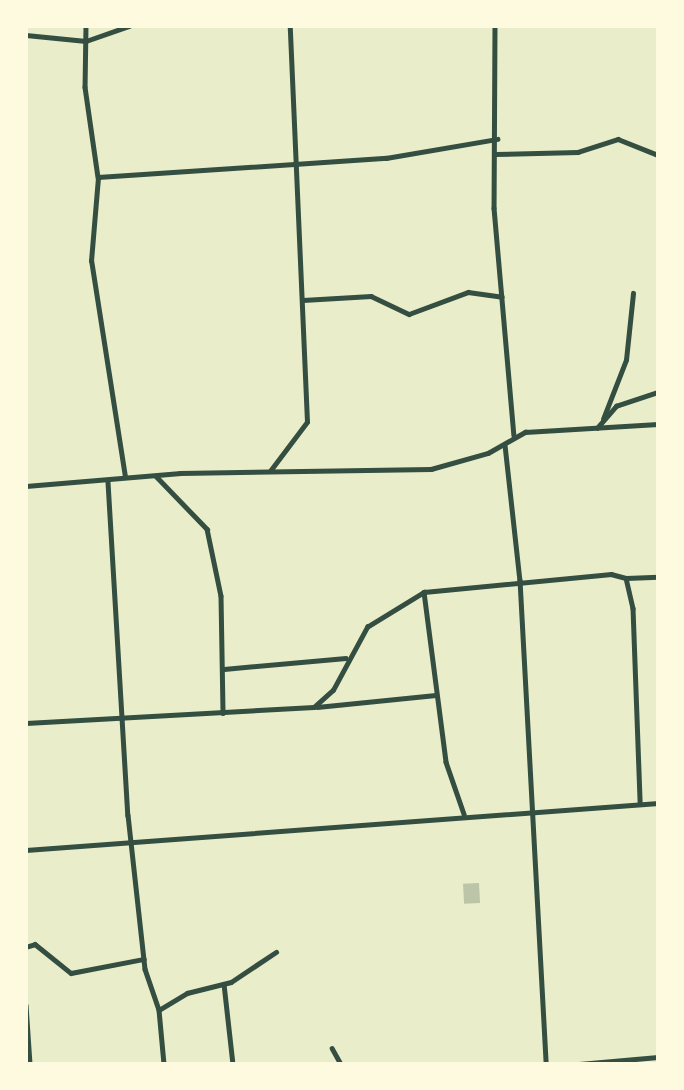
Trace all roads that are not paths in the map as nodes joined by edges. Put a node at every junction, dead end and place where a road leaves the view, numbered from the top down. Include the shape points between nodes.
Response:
1 (86, 26) edge
2 (129, 26) edge
3 (290, 26) edge
4 (495, 26) edge
5 (26, 35) edge
6 (86, 41) junction
7 (497, 139) junction
8 (495, 154) junction
9 (658, 155) edge
10 (295, 162) junction
11 (98, 177) junction
12 (633, 293) dead end
13 (502, 297) junction
14 (303, 300) junction
15 (658, 392) edge
16 (603, 419) junction
17 (658, 424) edge
18 (596, 428) junction
19 (514, 435) junction
20 (505, 445) junction
21 (270, 471) junction
22 (156, 475) junction
23 (125, 477) junction
24 (108, 482) junction
25 (26, 486) edge
26 (658, 577) edge
27 (626, 578) junction
28 (520, 580) junction
29 (424, 592) junction
30 (346, 659) junction
31 (224, 669) junction
32 (435, 695) junction
33 (314, 707) junction
34 (223, 713) junction
35 (124, 720) junction
36 (26, 723) edge
37 (640, 803) junction
38 (658, 803) edge
39 (532, 812) junction
40 (464, 814) junction
41 (132, 845) junction
42 (26, 850) edge
43 (26, 947) edge
44 (276, 952) dead end
45 (144, 959) junction
46 (224, 984) junction
47 (26, 1005) edge
48 (159, 1010) junction
49 (332, 1048) dead end
50 (658, 1057) edge
51 (30, 1064) edge
52 (164, 1064) edge
53 (233, 1064) edge
54 (341, 1064) edge
55 (546, 1064) edge
56 (579, 1064) edge

1 - 6 street
2 - 6 street
3 - 10 street
4 - 7 street
5 - 6 street
6 - 11 street via 85,87
7 - 8 street
7 - 10 street via 386,158
8 - 9 street via 578,152 618,139
8 - 13 street
10 - 11 street
10 - 14 street
11 - 23 street via 91,261
12 - 16 street via 629,349
13 - 14 street via 468,292 409,314 371,296
13 - 19 street
14 - 21 street via 307,422
15 - 16 street via 616,406
16 - 18 street
17 - 18 street
18 - 19 street
19 - 20 street
20 - 21 street via 430,469
20 - 28 street
21 - 22 street
22 - 23 street
22 - 31 street via 208,529 221,596
23 - 24 street
24 - 25 street
24 - 35 street
26 - 27 street
27 - 28 street via 601,573
27 - 37 street via 636,634
28 - 29 street
28 - 39 street
29 - 30 street via 377,616
29 - 32 street
30 - 31 street
30 - 33 street via 333,690
31 - 34 street
32 - 33 street
32 - 40 street via 446,762
33 - 34 street
34 - 35 street
35 - 36 street
35 - 41 street
37 - 38 street
37 - 39 street
39 - 40 street
39 - 55 street
40 - 41 street
41 - 42 street
41 - 45 street
43 - 45 street via 35,944 71,973
44 - 46 street
45 - 48 street
46 - 48 street via 187,993
46 - 53 street
47 - 51 street
48 - 52 street
49 - 54 street
50 - 56 street

